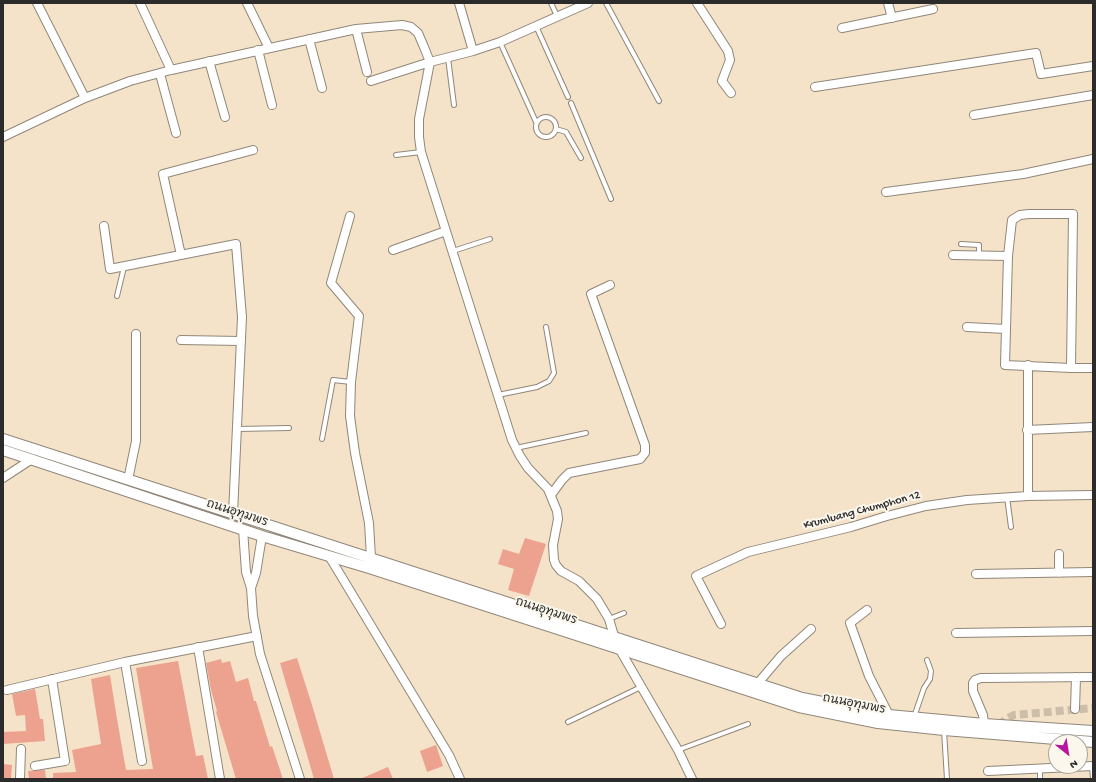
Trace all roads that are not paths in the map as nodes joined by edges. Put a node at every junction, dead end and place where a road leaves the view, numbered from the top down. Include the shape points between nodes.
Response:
1 (37, 3) edge
2 (140, 3) edge
3 (247, 3) edge
4 (459, 3) edge
5 (551, 3) edge
6 (588, 3) edge
7 (606, 3) edge
8 (697, 3) edge
9 (888, 3) edge
10 (933, 9) dead end
11 (557, 17) junction
12 (892, 18) junction
13 (536, 26) junction
14 (842, 28) dead end
15 (356, 29) junction
16 (309, 39) junction
17 (500, 42) junction
18 (269, 48) junction
19 (258, 50) junction
20 (473, 51) junction
21 (448, 57) junction
22 (208, 61) junction
23 (430, 62) junction
24 (1093, 66) edge
25 (171, 70) junction
26 (367, 72) dead end
27 (160, 74) junction
28 (371, 81) dead end
29 (815, 87) dead end
30 (322, 88) dead end
31 (731, 93) dead end
32 (1093, 95) edge
33 (85, 98) junction
34 (568, 98) dead end
35 (659, 101) dead end
36 (571, 103) dead end
37 (272, 105) dead end
38 (454, 106) dead end
39 (974, 115) dead end
40 (225, 116) dead end
41 (536, 122) junction
42 (556, 130) junction
43 (176, 134) dead end
44 (3, 137) edge
45 (253, 150) dead end
46 (421, 152) junction
47 (396, 155) dead end
48 (581, 158) dead end
49 (1093, 159) edge
50 (886, 192) dead end
51 (611, 199) dead end
52 (350, 216) dead end
53 (104, 226) dead end
54 (446, 231) junction
55 (490, 239) dead end
56 (960, 244) dead end
57 (393, 250) dead end
58 (452, 251) junction
59 (181, 254) junction
60 (953, 255) dead end
61 (979, 256) junction
62 (1008, 256) junction
63 (124, 267) junction
64 (610, 284) dead end
65 (117, 296) dead end
66 (546, 327) dead end
67 (967, 327) dead end
68 (1006, 330) junction
69 (136, 334) dead end
70 (181, 340) dead end
71 (241, 341) junction
72 (1028, 365) junction
73 (1071, 368) junction
74 (1093, 368) edge
75 (351, 382) junction
76 (498, 395) junction
77 (1093, 427) edge
78 (289, 428) dead end
79 (237, 429) junction
80 (1027, 430) junction
81 (586, 433) dead end
82 (322, 439) dead end
83 (3, 440) edge
84 (516, 448) junction
85 (3, 450) edge
86 (32, 459) junction
87 (3, 478) edge
88 (128, 480) junction
89 (551, 495) junction
90 (1093, 495) edge
91 (1028, 496) junction
92 (1007, 497) junction
93 (233, 514) junction
94 (1011, 527) dead end
95 (243, 529) junction
96 (262, 536) junction
97 (1059, 554) dead end
98 (329, 556) junction
99 (371, 558) junction
100 (1093, 572) edge
101 (1059, 573) junction
102 (976, 574) dead end
103 (251, 588) junction
104 (867, 610) dead end
105 (624, 613) dead end
106 (608, 619) junction
107 (721, 624) dead end
108 (811, 629) dead end
109 (1093, 631) edge
110 (956, 633) dead end
111 (257, 636) junction
112 (614, 636) junction
113 (198, 647) junction
114 (620, 650) junction
115 (927, 660) dead end
116 (125, 662) junction
117 (1076, 677) junction
118 (1093, 677) edge
119 (52, 679) junction
120 (758, 683) junction
121 (642, 686) junction
122 (7, 690) dead end
123 (1075, 709) dead end
124 (889, 715) junction
125 (914, 718) junction
126 (568, 722) dead end
127 (748, 724) dead end
128 (984, 724) junction
129 (944, 730) junction
130 (1093, 731) edge
131 (1093, 742) edge
132 (21, 749) dead end
133 (678, 750) junction
134 (142, 761) dead end
135 (34, 766) dead end
136 (1093, 766) edge
137 (1040, 768) junction
138 (988, 771) dead end
139 (20, 779) edge
140 (220, 779) edge
141 (300, 779) edge
142 (460, 779) edge
143 (692, 779) edge
144 (947, 779) edge
145 (1040, 779) edge
146 (1093, 779) edge

1 - 33 street
2 - 25 street
3 - 18 street
4 - 20 street
5 - 11 lane
6 - 11 street
7 - 35 lane
8 - 31 street via 728,51 730,60 722,81
9 - 12 street
10 - 12 street
11 - 13 street
12 - 14 street
13 - 17 street
13 - 34 lane
15 - 16 street
15 - 23 street via 402,25 411,27 418,34
15 - 26 street
16 - 18 street
16 - 30 street
17 - 20 street
17 - 41 lane
18 - 19 street
19 - 22 street
19 - 37 street
20 - 21 street
21 - 23 street
21 - 38 lane
22 - 25 street
22 - 40 street
23 - 28 street
23 - 46 street via 419,119
24 - 29 street via 1041,74 1036,53
25 - 27 street
27 - 33 street via 130,81
27 - 43 street
32 - 39 street
33 - 44 street
36 - 51 lane
41 - 42 lane via 544,116 549,117 556,124
41 - 42 lane via 536,131 542,136 550,136
42 - 48 lane via 566,132
45 - 59 street via 163,174
46 - 47 lane
46 - 54 street
49 - 50 street via 1023,174
52 - 75 street via 330,283 359,316
53 - 63 street via 110,269
54 - 57 street
54 - 58 street
55 - 58 lane
56 - 61 lane via 979,245
58 - 76 street
59 - 63 street
59 - 71 street via 236,244 242,317
60 - 61 street
61 - 62 street
62 - 68 street
62 - 73 street via 1012,220 1020,215 1029,214 1073,214
63 - 65 lane
64 - 89 street via 591,294 645,445 645,453 640,459 569,473
66 - 76 lane via 554,373 548,381 537,387
67 - 68 street
68 - 72 street via 1005,365
69 - 88 street via 136,441
70 - 71 street
71 - 79 street
72 - 73 street
72 - 80 street
73 - 74 street
75 - 82 lane via 333,380
75 - 99 street via 350,416 369,524
76 - 84 street
77 - 80 street
78 - 79 lane
79 - 93 street
80 - 91 street
81 - 84 lane
83 - 88 street, ถนนอุทุมพร
84 - 89 street via 528,468
85 - 86 street, ถนนอุทุมพร
86 - 87 street
86 - 95 street, ถนนอุทุมพร
88 - 93 street, ถนนอุทุมพร
89 - 106 street via 558,519 553,545 554,560 561,571 579,581 597,599
90 - 91 street, Krumluang Chumphon 12
91 - 92 street, Krumluang Chumphon 12
92 - 94 lane
92 - 107 street, Krumluang Chumphon 12 via 926,506 748,552 696,576
93 - 99 street, ถนนอุทุมพร
95 - 96 street, ถนนอุทุมพร
95 - 103 street via 246,572
96 - 98 street, ถนนอุทุมพร
96 - 103 street
97 - 101 street
98 - 114 street, ถนนอุทุมพร
98 - 142 street via 449,755
99 - 112 street, ถนนอุทุมพร
100 - 101 street
101 - 102 street
103 - 111 street
104 - 124 street via 850,623 869,676
105 - 106 lane
106 - 112 street
108 - 120 street via 781,656
109 - 110 street
111 - 113 street
111 - 141 street via 260,654
112 - 114 street
112 - 120 street, ถนนอุทุมพร
113 - 116 street
113 - 140 street
114 - 121 street
114 - 129 street, ถนนอุทุมพร via 799,707 878,723
115 - 125 lane via 931,672 930,679 924,688
116 - 119 street
116 - 134 street
117 - 118 street
117 - 123 street
117 - 128 street via 975,680 973,690
119 - 122 street
119 - 135 street via 65,761
120 - 124 street, ถนนอุทุมพร via 802,698
121 - 126 lane
121 - 133 street
124 - 125 street, ถนนอุทุมพร
125 - 128 street, ถนนอุทุมพร
127 - 133 lane
128 - 130 street, ถนนอุทุมพร
129 - 131 street, ถนนอุทุมพร
129 - 144 lane
132 - 139 street
133 - 143 street
136 - 137 street
136 - 146 lane
137 - 138 street
137 - 145 lane

